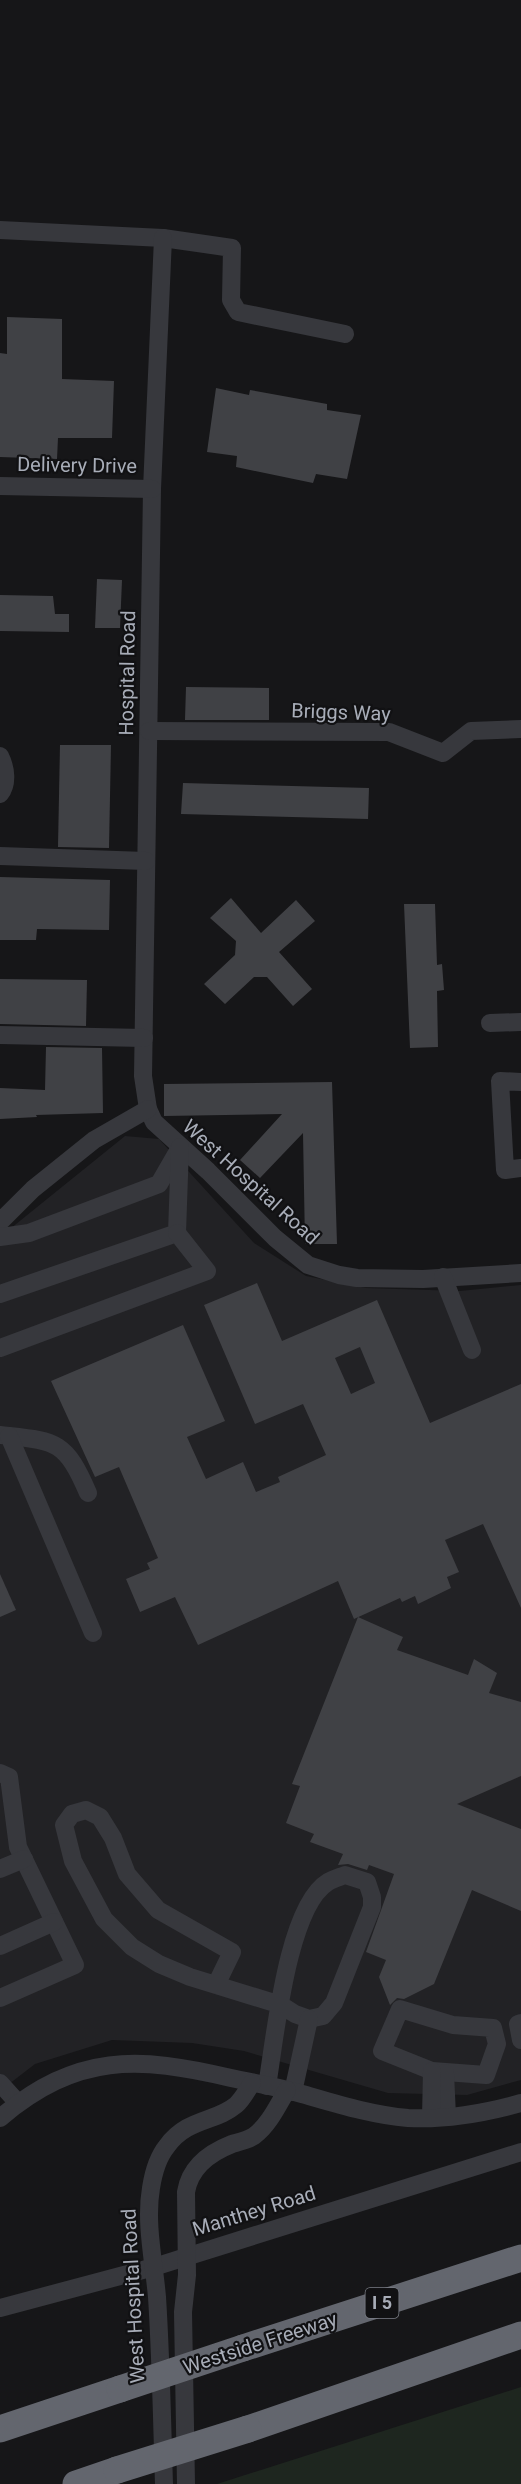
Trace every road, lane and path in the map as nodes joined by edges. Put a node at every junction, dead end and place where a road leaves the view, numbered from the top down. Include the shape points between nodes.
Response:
1 (0, 230) edge
2 (163, 238) junction
3 (345, 334) dead end
4 (0, 486) edge
5 (153, 489) junction
6 (521, 729) edge
7 (149, 731) junction
8 (0, 756) edge
9 (0, 794) edge
10 (0, 856) edge
11 (146, 861) junction
12 (521, 1022) edge
13 (490, 1023) dead end
14 (0, 1035) edge
15 (144, 1038) junction
16 (521, 1082) edge
17 (148, 1109) junction
18 (180, 1147) junction
19 (521, 1168) edge
20 (0, 1222) edge
21 (177, 1233) junction
22 (0, 1237) edge
23 (521, 1273) edge
24 (443, 1277) junction
25 (0, 1294) edge
26 (0, 1348) edge
27 (472, 1350) dead end
28 (5, 1436) edge
29 (88, 1493) dead end
30 (93, 1633) dead end
31 (0, 1773) edge
32 (7, 1810) edge
33 (24, 1858) junction
34 (0, 1869) edge
35 (54, 1922) junction
36 (0, 1946) edge
37 (216, 1985) junction
38 (0, 1998) edge
39 (281, 2005) junction
40 (309, 2019) junction
41 (521, 2023) edge
42 (521, 2040) edge
43 (438, 2072) junction
44 (0, 2083) edge
45 (260, 2084) junction
46 (290, 2091) junction
47 (521, 2103) edge
48 (6, 2109) edge
49 (439, 2116) junction
50 (521, 2152) edge
51 (186, 2255) junction
52 (521, 2258) edge
53 (154, 2267) junction
54 (0, 2308) edge
55 (521, 2335) edge
56 (0, 2429) edge
57 (76, 2484) edge
58 (164, 2484) edge
59 (186, 2484) edge

1 - 2 street
2 - 3 street via 232,248 231,300 238,312
2 - 5 street, Hospital Road
4 - 5 street, Delivery Drive
5 - 7 street, Hospital Road
6 - 7 street, Briggs Way via 471,731 443,753 389,732
7 - 11 street, Hospital Road
8 - 9 street via 5,766
10 - 11 street
11 - 15 street, Hospital Road
12 - 13 street
14 - 15 street
15 - 17 street, Hospital Road via 143,1076
16 - 19 street via 500,1081 505,1170
17 - 18 street, West Hospital Road via 154,1122
17 - 20 street via 94,1140 33,1189
18 - 21 street
18 - 22 street via 159,1184 29,1233
18 - 24 street, West Hospital Road via 308,1265 357,1278
21 - 25 street
21 - 26 street via 207,1271
23 - 24 street, West Hospital Road
24 - 27 street
28 - 29 street via 51,1441 66,1451
28 - 30 street
31 - 32 street via 9,1777
32 - 33 street
33 - 34 street
33 - 35 street
35 - 36 street
35 - 38 street via 75,1965
37 - 37 street via 159,1964 132,1947 104,1919 73,1861 64,1825 72,1814 86,1810 100,1816 127,1874 158,1910 232,1952
37 - 39 street
39 - 40 street
39 - 40 street via 290,1952 308,1907 327,1882 345,1875 367,1882 372,1907 334,2003 323,2016
39 - 45 street
40 - 46 street
41 - 42 street
43 - 43 street via 486,2075 497,2044 492,2028 453,2025 400,2009 382,2051
43 - 49 street
44 - 48 street
45 - 46 street
45 - 48 street via 182,2066 139,2062 95,2067 62,2078
45 - 53 street, West Hospital Road via 231,2109 197,2122 166,2146 150,2189
46 - 49 street via 364,2111 410,2118
46 - 51 street via 254,2136 220,2149 198,2165 188,2180
47 - 49 street
50 - 51 street, Manthey Road
51 - 53 street, Manthey Road
51 - 59 street
52 - 56 highway, Westside Freeway / I 5, bridge
53 - 54 street, Manthey Road
53 - 58 street, West Hospital Road
55 - 57 highway, bridge

